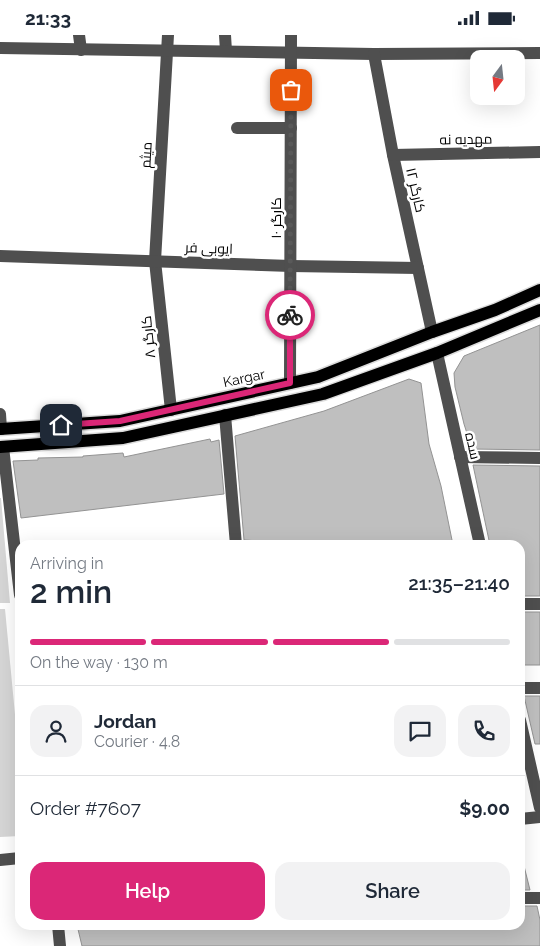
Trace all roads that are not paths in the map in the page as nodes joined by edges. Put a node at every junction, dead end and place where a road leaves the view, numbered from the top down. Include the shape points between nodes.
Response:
1 (79, 35) edge
2 (168, 35) edge
3 (225, 35) edge
4 (292, 35) edge
5 (0, 48) edge
6 (81, 50) junction
7 (168, 51) junction
8 (226, 51) junction
9 (291, 52) junction
10 (540, 53) edge
11 (374, 54) junction
12 (237, 128) dead end
13 (291, 128) junction
14 (540, 152) edge
15 (393, 155) junction
16 (0, 256) edge
17 (155, 261) junction
18 (290, 266) junction
19 (418, 268) junction
20 (540, 290) edge
21 (540, 310) edge
22 (432, 332) junction
23 (437, 353) junction
24 (290, 383) junction
25 (171, 409) junction
26 (0, 414) edge
27 (224, 415) junction
28 (1, 429) edge
29 (2, 447) edge
30 (460, 457) junction
31 (540, 458) edge
32 (236, 540) edge
33 (479, 540) edge
34 (15, 554) edge
35 (525, 604) edge
36 (540, 605) edge
37 (525, 688) edge
38 (540, 688) edge
39 (525, 742) edge
40 (540, 808) edge
41 (540, 817) edge
42 (525, 818) edge
43 (15, 858) edge
44 (0, 860) edge
45 (525, 898) edge
46 (540, 898) edge
47 (58, 930) edge
48 (60, 946) edge

1 - 6 street
2 - 7 street, میثم
3 - 8 street
4 - 9 street, کارگر ۱۰
5 - 6 street
6 - 7 street
7 - 8 street
7 - 17 street, میثم
8 - 9 street
9 - 11 street
9 - 13 street, کارگر ۱۰
10 - 11 street
11 - 15 street, کارگر ۱۲
12 - 13 street
13 - 18 street, کارگر ۱۰
14 - 15 street, مهدیه نه
15 - 19 street, کارگر ۱۲
16 - 17 street, ایوبی فر
17 - 18 street, ایوبی فر
17 - 25 street, کارگر ۸
18 - 19 street, ایوبی فر
18 - 24 street, کارگر ۱۰
19 - 22 street, کارگر ۱۲
20 - 22 main road, Kargar
21 - 23 main road
22 - 24 main road, Kargar via 318,377
23 - 27 main road via 323,394
23 - 30 street, سده
24 - 25 main road, Kargar
25 - 28 main road, Kargar via 120,421
26 - 28 street
27 - 29 main road via 123,438
27 - 32 street
29 - 34 street
30 - 31 street
30 - 33 street, سده
35 - 36 street
37 - 38 street
39 - 40 street
41 - 42 street
43 - 44 street
45 - 46 street
47 - 48 street

